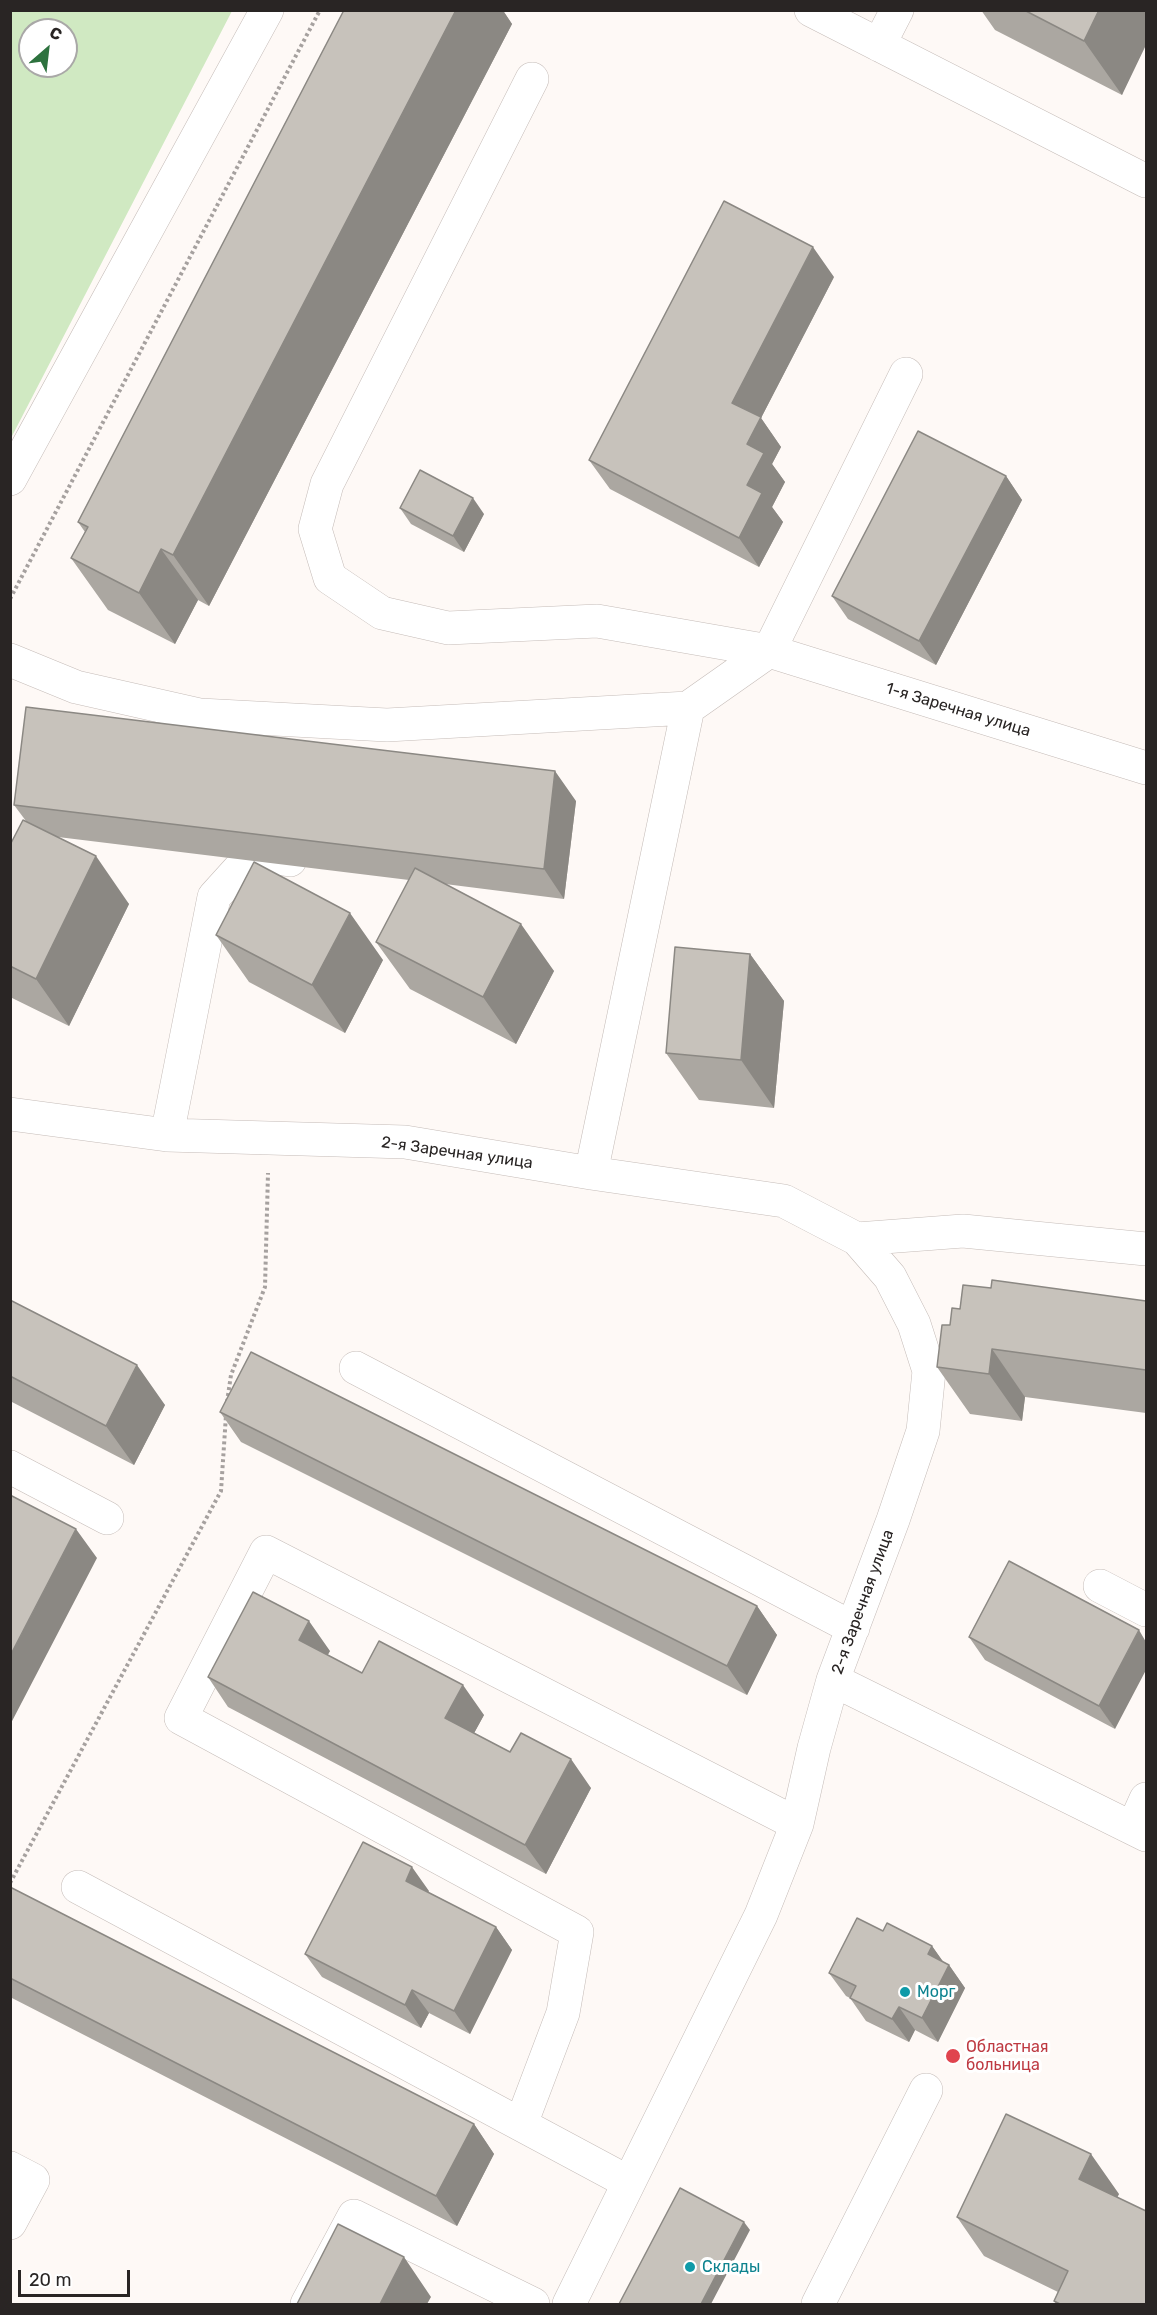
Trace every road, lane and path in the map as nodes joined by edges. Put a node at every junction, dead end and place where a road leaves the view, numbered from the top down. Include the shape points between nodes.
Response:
1 (267, 10) edge
2 (320, 10) edge
3 (811, 10) edge
4 (897, 10) edge
5 (879, 45) junction
6 (532, 79) dead end
7 (1145, 175) edge
8 (906, 374) dead end
9 (10, 479) edge
10 (10, 600) edge
11 (769, 651) junction
12 (10, 660) edge
13 (688, 708) junction
14 (1146, 768) edge
15 (323, 864) edge
16 (10, 1113) edge
17 (167, 1135) junction
18 (269, 1138) junction
19 (591, 1173) junction
20 (857, 1239) junction
21 (1146, 1249) edge
22 (356, 1368) dead end
23 (10, 1467) edge
24 (107, 1518) dead end
25 (1100, 1586) dead end
26 (1146, 1610) edge
27 (854, 1628) junction
28 (833, 1680) junction
29 (1142, 1820) edge
30 (797, 1824) junction
31 (10, 1883) edge
32 (78, 1887) dead end
33 (926, 2090) dead end
34 (521, 2124) junction
35 (10, 2168) edge
36 (628, 2182) junction
37 (10, 2223) edge
38 (307, 2304) edge
39 (533, 2304) edge
40 (569, 2304) edge
41 (818, 2304) edge

1 - 9 street
2 - 10 path
3 - 5 street
4 - 5 street
5 - 7 street
6 - 11 street, 1-я Заречная улица via 327,484 315,529 330,578 382,613 448,628 597,621
8 - 11 street
11 - 13 street
11 - 14 street, 1-я Заречная улица
12 - 13 street via 76,687 200,714 387,725
13 - 19 street
15 - 17 street via 252,855 214,897
16 - 17 street, 2-я Заречная улица
17 - 18 street, 2-я Заречная улица
18 - 19 street, 2-я Заречная улица via 405,1142
18 - 31 path via 265,1287 231,1375 221,1491
19 - 20 street, 2-я Заречная улица via 784,1201
20 - 21 street via 963,1231
20 - 27 street, 2-я Заречная улица via 890,1277 914,1324 928,1371 923,1431
22 - 27 street
23 - 24 street
25 - 26 street
27 - 28 street, 2-я Заречная улица
28 - 29 street, 2-я Заречная улица
28 - 30 street
30 - 34 street via 266,1552 181,1718 577,1932 563,2013
30 - 36 street via 761,1915
32 - 34 street
33 - 41 street
34 - 36 street
35 - 37 street via 33,2180
36 - 40 street
38 - 39 street via 354,2216

